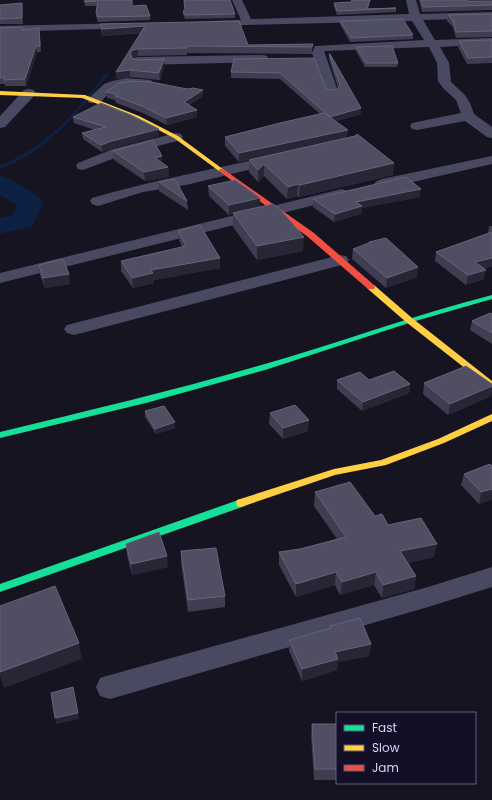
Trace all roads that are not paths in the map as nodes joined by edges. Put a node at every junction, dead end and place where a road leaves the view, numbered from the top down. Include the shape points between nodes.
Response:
1 (237, 0) edge
2 (411, 0) edge
3 (492, 15) edge
4 (416, 18) junction
5 (247, 22) junction
6 (202, 24) edge
7 (142, 26) edge
8 (0, 29) edge
9 (492, 41) edge
10 (432, 43) junction
11 (320, 58) junction
12 (277, 59) edge
13 (306, 59) edge
14 (138, 61) edge
15 (159, 85) edge
16 (332, 91) edge
17 (0, 93) edge
18 (30, 93) junction
19 (94, 100) junction
20 (468, 116) junction
21 (0, 124) edge
22 (417, 126) dead end
23 (492, 134) edge
24 (176, 137) junction
25 (287, 157) edge
26 (492, 160) edge
27 (84, 166) dead end
28 (224, 170) junction
29 (98, 201) dead end
30 (277, 209) junction
31 (340, 260) junction
32 (0, 278) edge
33 (492, 298) edge
34 (409, 320) junction
35 (74, 329) dead end
36 (492, 385) edge
37 (492, 417) edge
38 (0, 435) edge
39 (492, 576) edge
40 (0, 588) edge
41 (110, 687) dead end

1 - 5 street
2 - 4 street
3 - 4 street
4 - 5 street
4 - 10 street
5 - 6 street
7 - 8 street
9 - 10 street
10 - 11 street via 326,47 319,48
10 - 20 street via 444,65 444,82 460,96
11 - 13 street
11 - 16 street
12 - 14 street
15 - 19 street via 137,82 115,84
17 - 18 street
18 - 19 street via 76,95
18 - 21 street
19 - 24 street via 137,117
20 - 22 street
20 - 23 street
24 - 27 street via 118,152
24 - 28 street
25 - 28 street
26 - 30 street
28 - 29 street via 141,188
28 - 30 street
30 - 31 street
30 - 32 street
31 - 34 street
31 - 35 street
33 - 34 street
34 - 36 street
34 - 38 street via 262,368 146,400
37 - 40 street via 441,441 383,463 334,472 304,481
39 - 41 street via 428,597

